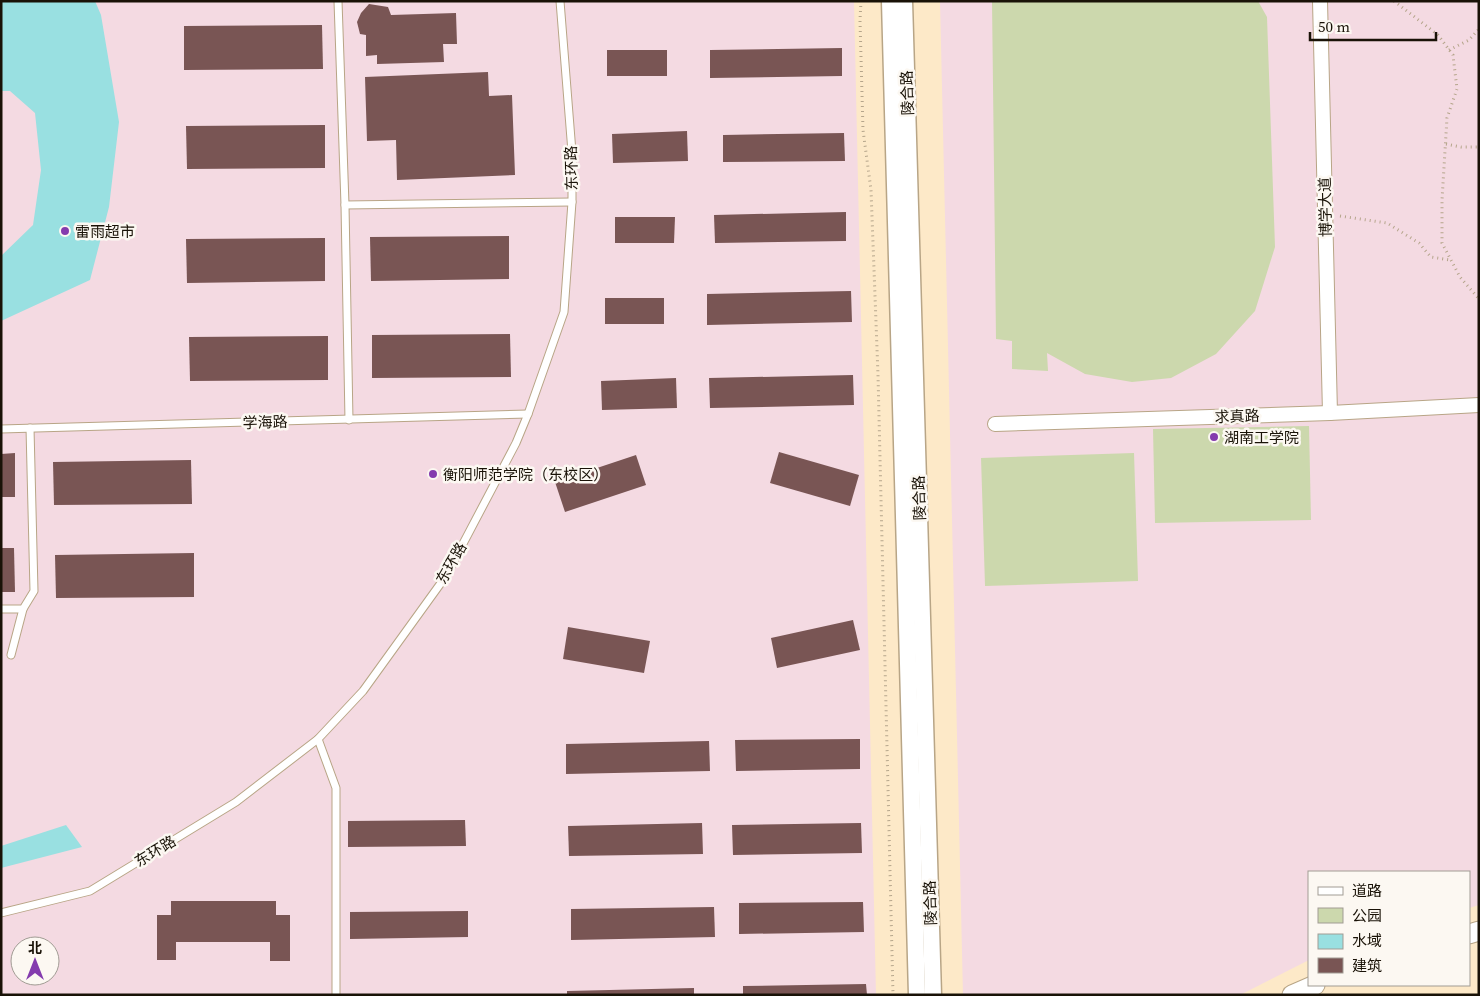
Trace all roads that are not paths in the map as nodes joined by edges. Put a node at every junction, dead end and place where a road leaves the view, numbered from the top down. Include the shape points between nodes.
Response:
1 (338, 1) edge
2 (560, 1) edge
3 (890, 1) edge
4 (904, 1) edge
5 (1320, 1) edge
6 (572, 202) junction
7 (345, 205) junction
8 (1479, 405) edge
9 (1330, 413) junction
10 (528, 414) junction
11 (349, 420) junction
12 (995, 424) dead end
13 (30, 428) junction
14 (1, 429) edge
15 (1, 609) edge
16 (24, 609) junction
17 (10, 655) dead end
18 (318, 739) junction
19 (1, 913) edge
20 (1313, 986) edge
21 (336, 995) edge
22 (917, 995) edge
23 (933, 995) edge
24 (1292, 995) edge

1 - 7 lane
2 - 6 lane, 东环路 via 572,152
3 - 22 street, 陵合路
4 - 23 street, 陵合路
5 - 9 street, 博学大道
6 - 7 lane
6 - 10 lane, 东环路 via 564,312
7 - 11 lane
8 - 9 street, 求真路
9 - 12 street, 求真路
10 - 11 lane, 学海路
10 - 18 lane, 东环路 via 446,576 363,691
11 - 13 lane, 学海路
13 - 14 lane, 学海路
13 - 16 lane via 34,590
15 - 16 lane
16 - 17 lane
18 - 19 lane, 东环路 via 236,802 90,891
18 - 21 lane via 336,788
20 - 24 main road

